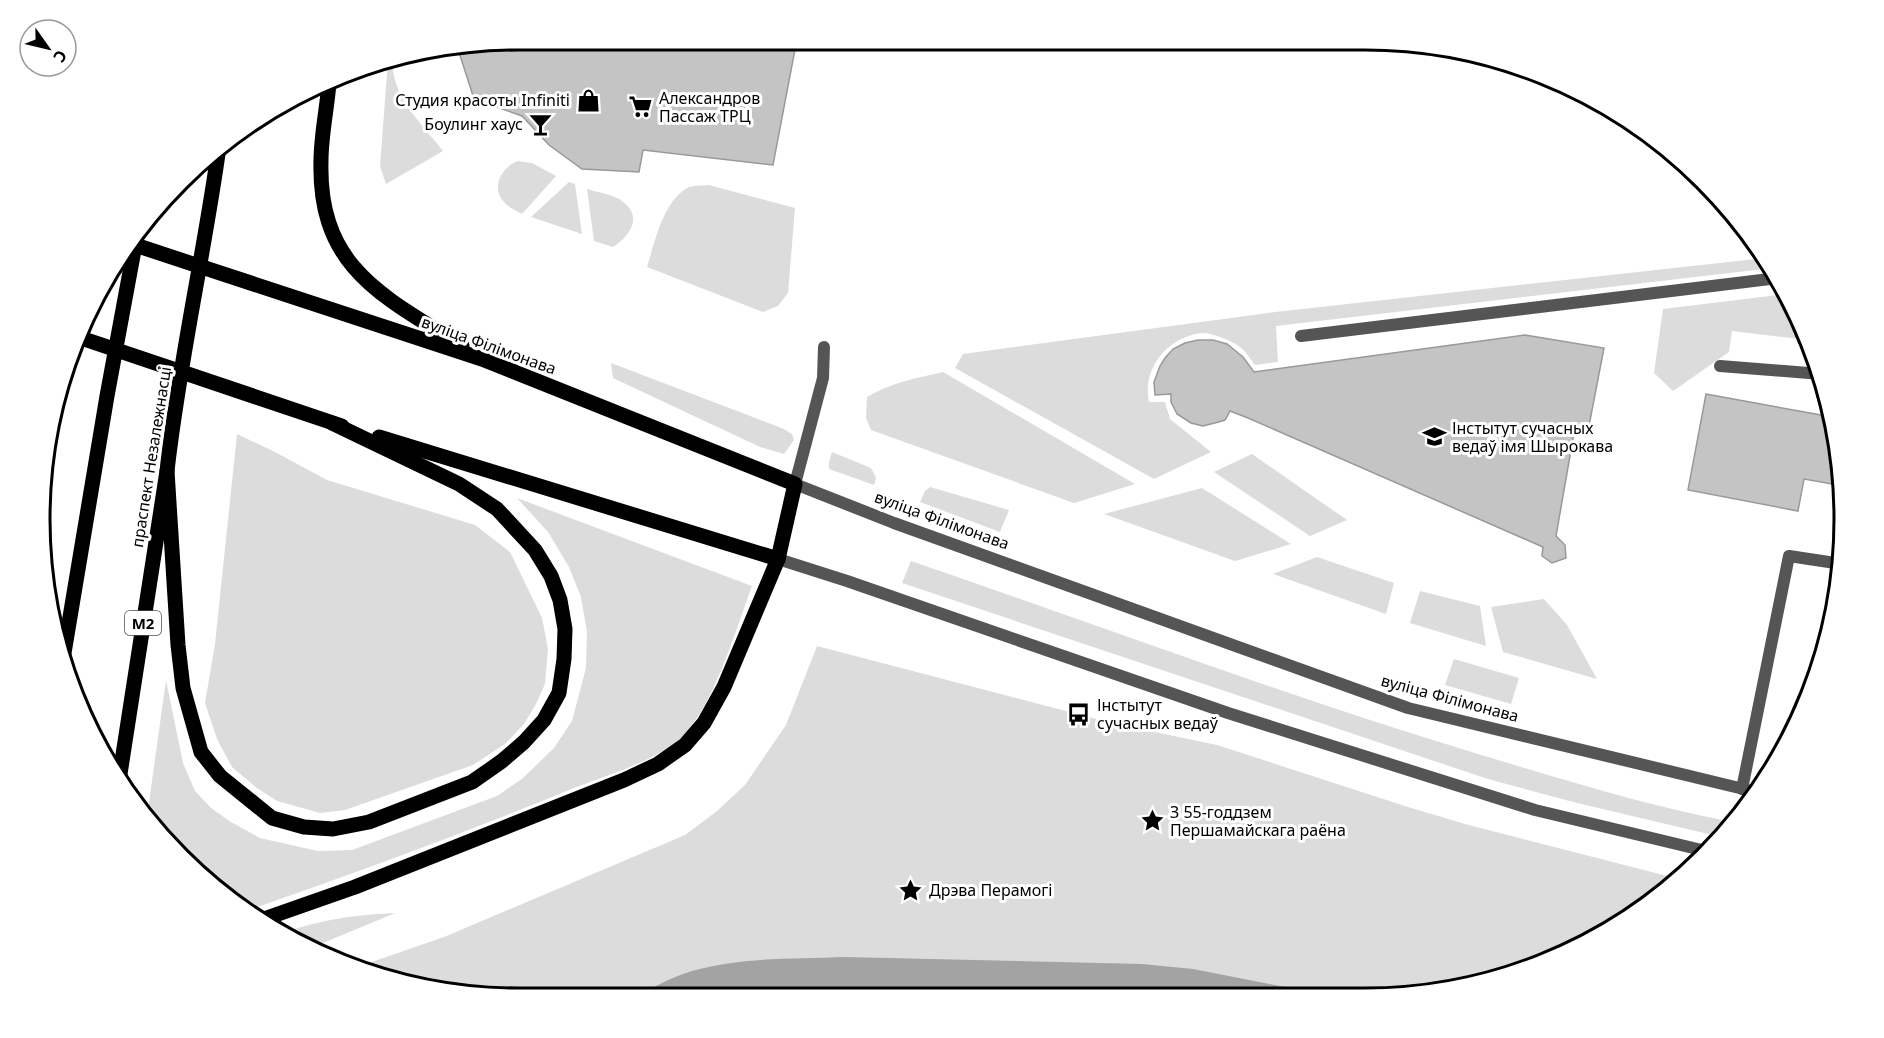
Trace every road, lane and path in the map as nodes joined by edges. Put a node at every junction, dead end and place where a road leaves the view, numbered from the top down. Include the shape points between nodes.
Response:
1 (328, 90) edge
2 (217, 159) edge
3 (138, 246) edge
4 (134, 251) edge
5 (1769, 279) edge
6 (1300, 336) dead end
7 (85, 339) edge
8 (824, 347) dead end
9 (482, 359) junction
10 (1720, 366) dead end
11 (1812, 373) edge
12 (332, 423) junction
13 (167, 471) junction
14 (795, 484) junction
15 (778, 559) junction
16 (1832, 562) edge
17 (66, 643) edge
18 (121, 768) edge
19 (1742, 789) junction
20 (1748, 790) edge
21 (1699, 849) edge
22 (270, 917) edge

1 - 9 main road via 321,161 325,214 342,253 379,292
2 - 13 main road, праспект Незалежнасці / М2
3 - 9 main road, вуліца Філімонава
4 - 17 main road
5 - 6 street
7 - 12 main road
8 - 14 street via 823,378
9 - 14 main road, вуліца Філімонава
10 - 11 street
12 - 13 main road via 459,484 497,509 535,550 551,576 565,629 559,693 544,720 524,742 472,782 369,822 333,830 272,818 220,777 201,753 183,688
12 - 15 main road
13 - 18 main road, праспект Незалежнасці / М2
14 - 15 main road
14 - 19 street, вуліца Філімонава via 1408,708
15 - 21 street via 1228,713 1535,810
15 - 22 main road via 724,687 704,723 685,745 658,764 624,780
16 - 19 street via 1789,556
19 - 20 street, вуліца Філімонава

